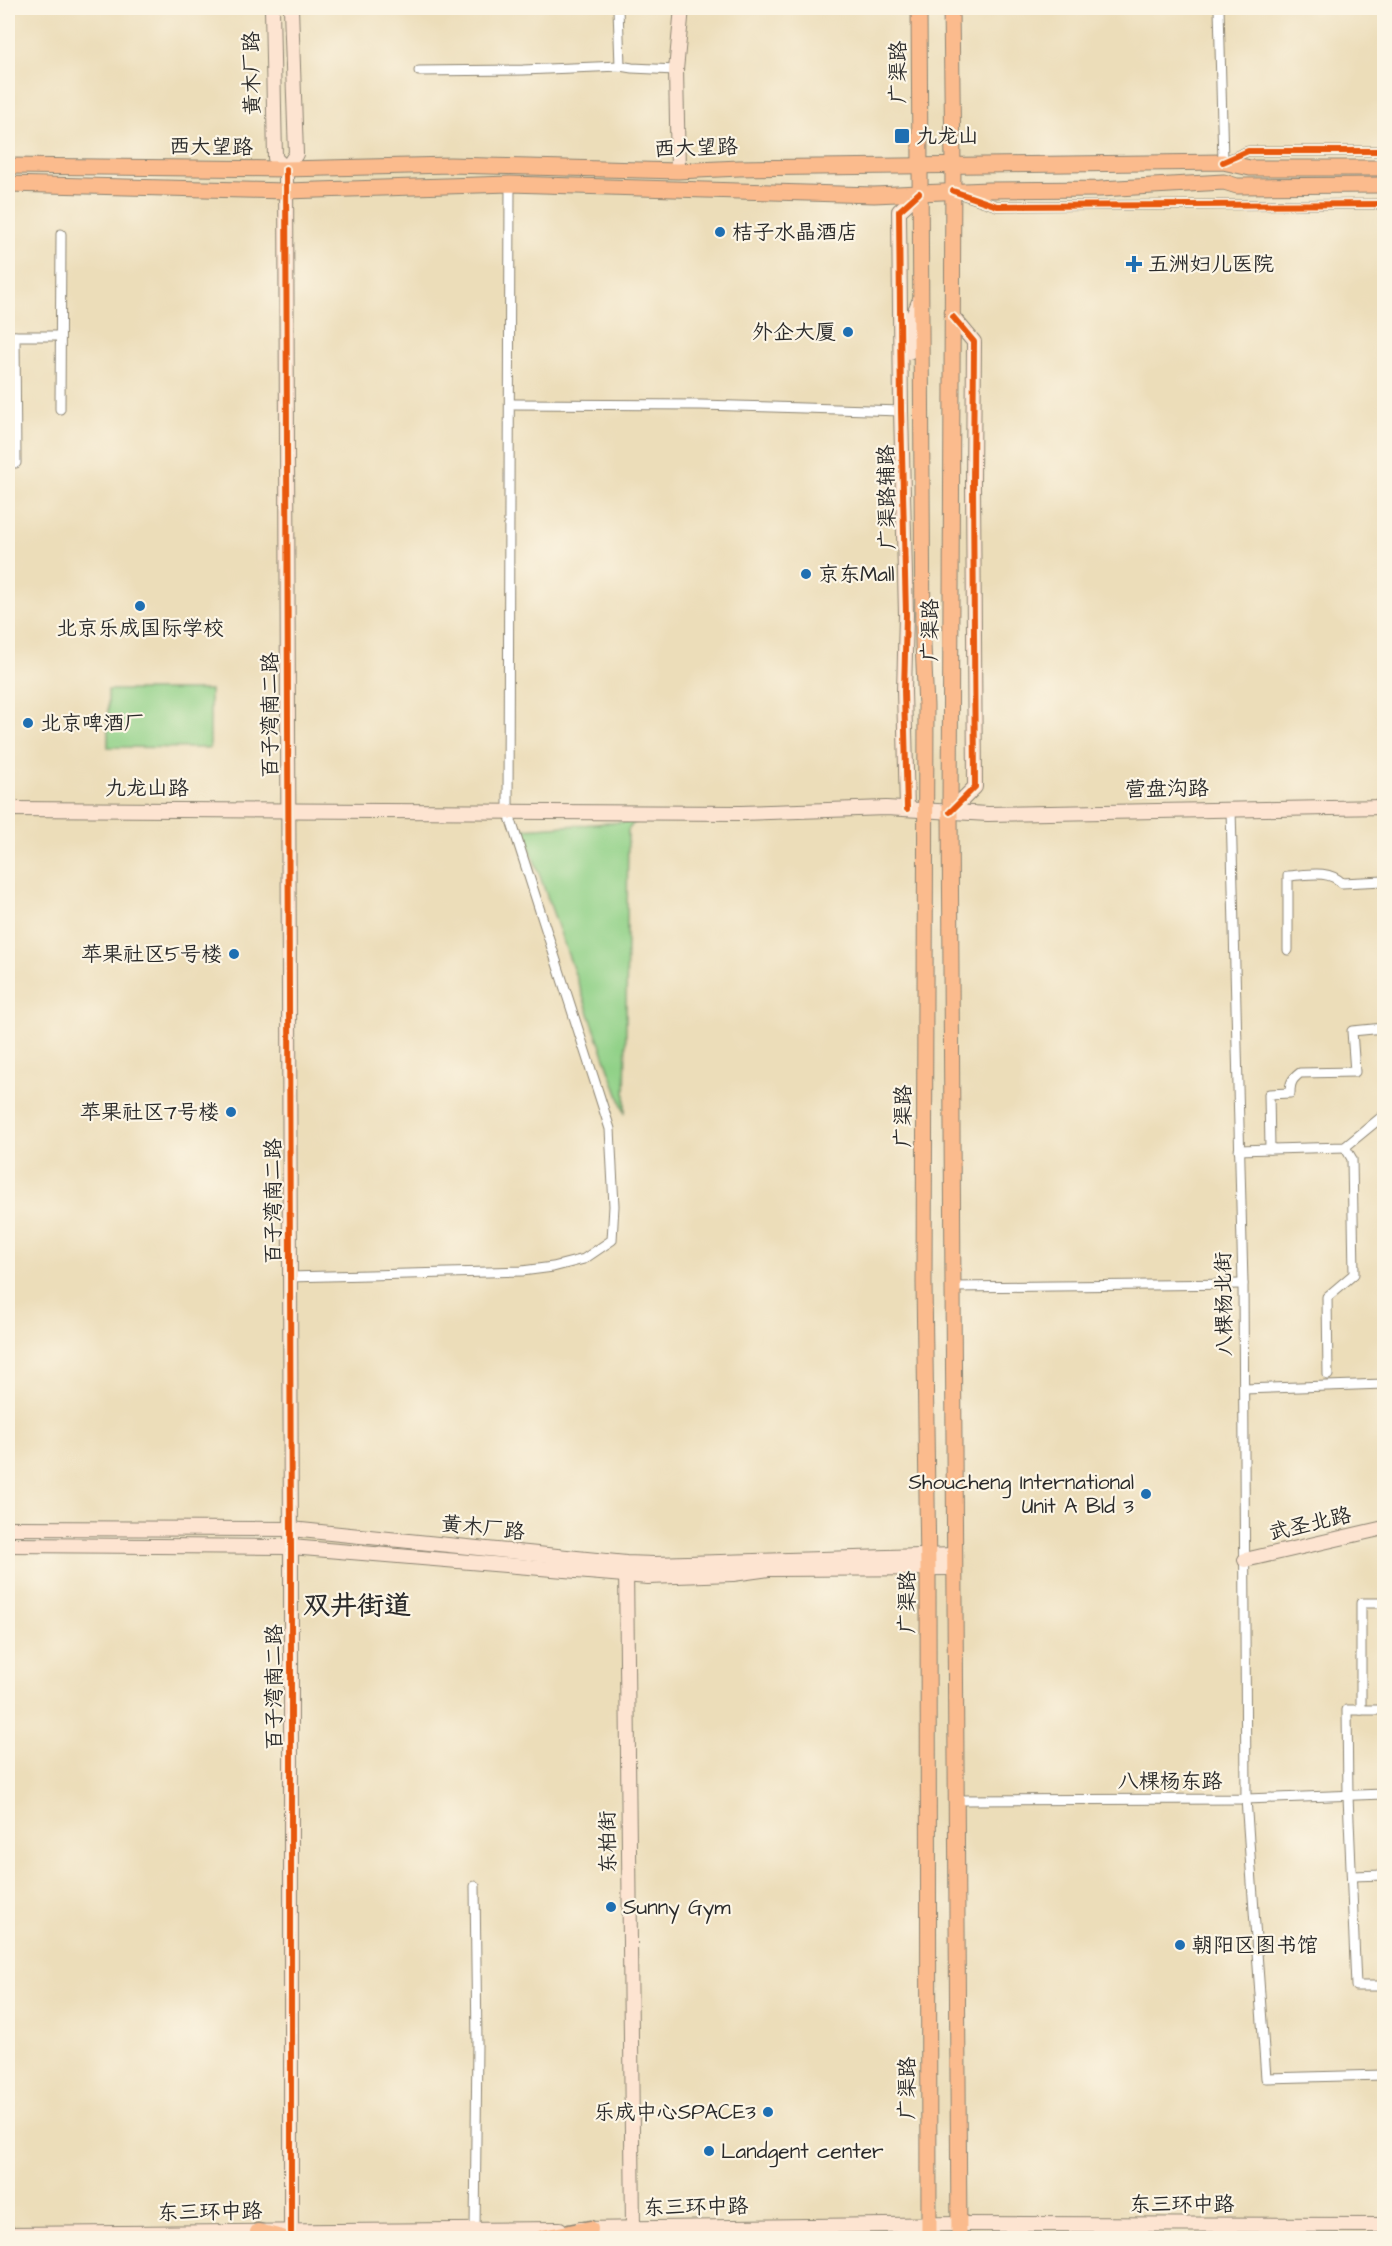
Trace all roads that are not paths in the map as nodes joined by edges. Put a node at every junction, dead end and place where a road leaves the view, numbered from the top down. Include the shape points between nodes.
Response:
1 (272, 8) edge
2 (291, 8) edge
3 (618, 8) edge
4 (682, 8) edge
5 (919, 8) edge
6 (951, 8) edge
7 (1219, 8) edge
8 (620, 66) junction
9 (676, 70) junction
10 (419, 71) dead end
11 (1384, 151) edge
12 (1223, 162) junction
13 (919, 165) junction
14 (953, 165) junction
15 (8, 166) edge
16 (1384, 168) edge
17 (286, 169) junction
18 (678, 171) junction
19 (8, 184) edge
20 (510, 184) junction
21 (1384, 185) edge
22 (286, 191) junction
23 (953, 191) junction
24 (919, 193) junction
25 (1384, 204) edge
26 (61, 234) dead end
27 (920, 299) junction
28 (953, 317) junction
29 (11, 336) edge
30 (60, 336) junction
31 (901, 380) junction
32 (511, 404) junction
33 (60, 409) dead end
34 (901, 411) junction
35 (16, 463) dead end
36 (1384, 807) edge
37 (8, 809) edge
38 (287, 809) junction
39 (907, 809) junction
40 (1231, 809) junction
41 (925, 810) junction
42 (508, 811) junction
43 (950, 812) junction
44 (1384, 881) edge
45 (1288, 950) dead end
46 (1384, 1028) edge
47 (1384, 1115) edge
48 (1344, 1147) junction
49 (1270, 1149) junction
50 (1239, 1150) junction
51 (290, 1277) junction
52 (1242, 1284) junction
53 (953, 1287) junction
54 (1328, 1375) dead end
55 (1384, 1384) edge
56 (1244, 1389) junction
57 (8, 1528) edge
58 (1384, 1528) edge
59 (291, 1529) junction
60 (8, 1545) edge
61 (291, 1547) junction
62 (1245, 1560) junction
63 (928, 1562) junction
64 (954, 1562) junction
65 (627, 1570) junction
66 (1384, 1603) edge
67 (1361, 1710) junction
68 (1384, 1710) edge
69 (1384, 1794) edge
70 (1348, 1796) junction
71 (1246, 1799) junction
72 (956, 1800) junction
73 (1384, 1875) edge
74 (1352, 1876) junction
75 (475, 1886) dead end
76 (1384, 1986) edge
77 (1384, 2075) edge
78 (1384, 2225) edge
79 (633, 2228) junction
80 (590, 2229) junction
81 (475, 2230) junction
82 (959, 2231) edge
83 (258, 2232) joint
84 (814, 2232) edge
85 (1143, 2232) edge
86 (8, 2234) edge
87 (927, 2234) edge
88 (286, 2235) edge
89 (542, 2238) edge

1 - 17 street, 黄木厂路 via 275,158
2 - 17 street via 296,154
3 - 8 street
4 - 9 street
5 - 13 main road, 广渠路
6 - 14 main road, 广渠路
7 - 12 street
8 - 9 street
8 - 10 street
9 - 18 street
11 - 12 street via 1248,151
12 - 14 main road, 西大望路
12 - 16 main road, 西大望路 via 1250,168
13 - 14 main road, 西大望路
13 - 18 main road, 西大望路
13 - 24 main road, 广渠路
14 - 23 main road, 广渠路
15 - 17 main road, 西大望路
17 - 18 main road, 西大望路 via 450,165
17 - 22 street, 百子湾南二路
19 - 22 main road, 西大望路
20 - 22 main road, 西大望路
20 - 24 main road, 西大望路
20 - 32 street
21 - 23 main road, 西大望路 via 1237,186 1224,182
22 - 38 street, 百子湾南二路
23 - 24 main road, 西大望路
23 - 25 street via 997,206
23 - 28 main road, 广渠路
24 - 27 main road, 广渠路
24 - 31 street, 广渠路辅路 via 899,211
26 - 30 street
27 - 31 street via 910,323 910,352
27 - 41 main road, 广渠路
28 - 43 main road, 广渠路
28 - 43 street via 974,342 975,787
29 - 30 street
29 - 35 street
30 - 33 street
31 - 34 street, 广渠路辅路
32 - 34 street
32 - 42 street
34 - 39 street, 广渠路辅路
36 - 40 street, 营盘沟路
37 - 38 street, 九龙山路
38 - 42 street, 九龙山路
38 - 51 street, 百子湾南二路
39 - 41 street, 营盘沟路
39 - 42 street, 营盘沟路 via 741,813
40 - 43 street, 营盘沟路
40 - 50 street, 八棵杨北街
41 - 43 street, 营盘沟路
41 - 63 main road, 广渠路
42 - 51 street via 610,1129 612,1240 584,1259 522,1271
43 - 53 main road, 广渠路
44 - 45 street via 1342,883 1327,874 1288,876
46 - 49 street via 1352,1031 1355,1072 1300,1073 1293,1078 1290,1093 1269,1094
47 - 48 street
48 - 49 street
48 - 54 street via 1352,1159 1354,1274 1327,1297
49 - 50 street
50 - 52 street, 八棵杨北街
51 - 59 street, 百子湾南二路
52 - 53 street
52 - 56 street, 八棵杨北街
53 - 64 main road, 广渠路
55 - 56 street
56 - 62 street, 八棵杨北街
57 - 59 street, 黄木厂路
58 - 62 street, 武圣北路
59 - 61 street, 百子湾南二路
59 - 65 street, 黄木厂路
60 - 61 street, 黄木厂路
61 - 65 street, 黄木厂路
61 - 88 street, 百子湾南二路
62 - 71 street, 八棵杨北街
63 - 64 street, 黄木厂路
63 - 65 street, 黄木厂路 via 761,1559
63 - 87 main road, 广渠路
64 - 72 main road, 广渠路
65 - 79 street, 东柏街
66 - 67 street via 1360,1603
67 - 68 street
67 - 70 street via 1347,1710
69 - 70 street, 八棵杨东路
70 - 71 street, 八棵杨东路
70 - 74 street
71 - 72 street, 八棵杨东路
71 - 77 street, 八棵杨北街 via 1266,2078
72 - 82 main road, 广渠路
73 - 74 street
74 - 76 street via 1356,1986
75 - 81 street
78 - 85 street, 东三环中路
79 - 80 street, 东三环中路
79 - 84 street, 东三环中路
80 - 81 street, 东三环中路
80 - 89 highway
81 - 88 street, 东三环中路
82 - 85 street, 东三环中路
82 - 87 street, 东三环中路
83 - 86 street, 东三环中路
83 - 88 highway
84 - 87 street, 东三环中路

